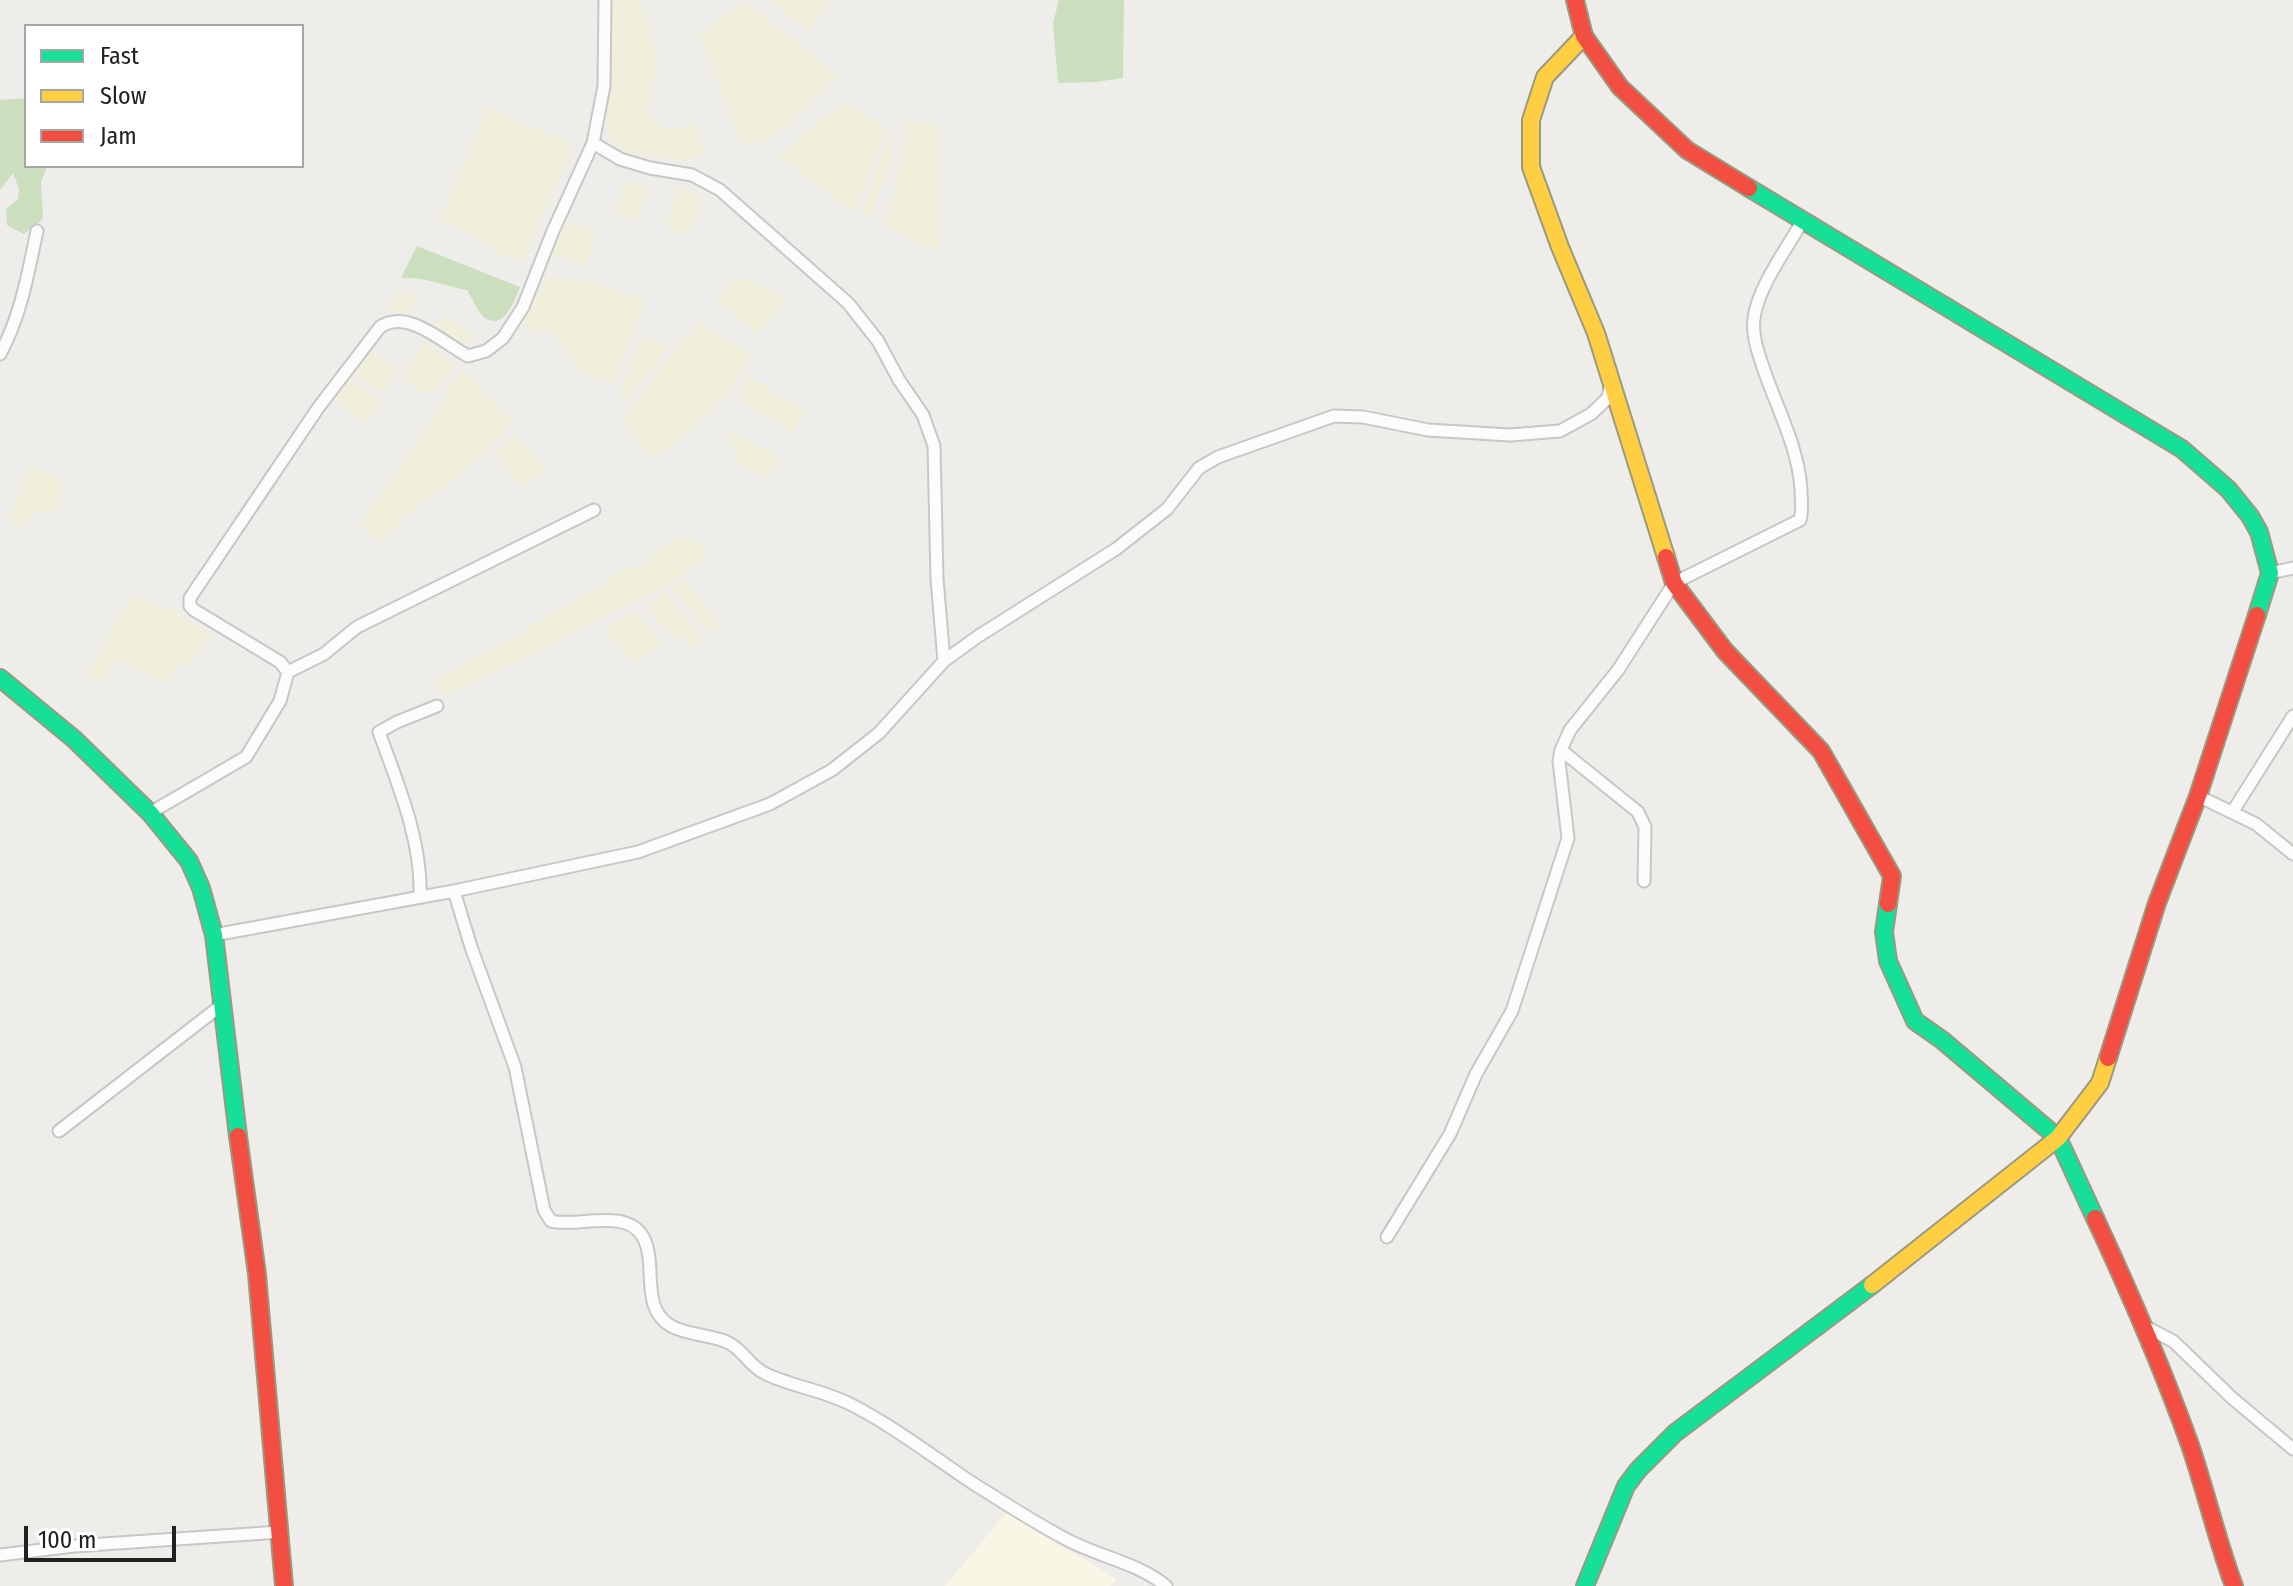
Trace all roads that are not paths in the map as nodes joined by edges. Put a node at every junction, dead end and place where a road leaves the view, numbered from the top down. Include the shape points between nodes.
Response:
1 (605, 0) edge
2 (1575, 0) edge
3 (1584, 36) junction
4 (593, 143) junction
5 (1803, 220) junction
6 (37, 231) dead end
7 (0, 354) edge
8 (1611, 386) junction
9 (594, 510) dead end
10 (2293, 568) edge
11 (2270, 573) junction
12 (1674, 583) junction
13 (944, 661) junction
14 (288, 672) junction
15 (0, 678) edge
16 (437, 706) dead end
17 (2293, 716) edge
18 (1561, 750) junction
19 (2198, 796) junction
20 (2233, 811) junction
21 (150, 813) junction
22 (2293, 854) edge
23 (1644, 881) dead end
24 (454, 891) junction
25 (420, 897) junction
26 (214, 935) junction
27 (223, 1004) junction
28 (59, 1131) dead end
29 (2058, 1138) junction
30 (1387, 1237) dead end
31 (2146, 1327) junction
32 (2293, 1449) edge
33 (280, 1532) junction
34 (0, 1555) edge
35 (284, 1586) edge
36 (1166, 1586) edge
37 (1585, 1586) edge
38 (2234, 1586) edge

1 - 4 street via 604,86
2 - 3 street
3 - 5 street via 1620,87 1687,150
3 - 8 street via 1545,77 1531,120 1531,167 1596,333
4 - 13 street via 620,159 692,175 720,190 848,303 878,341 923,415 934,446
4 - 14 street via 523,307 503,338 468,356 408,320 380,327 318,408 190,598 194,610
5 - 11 street via 2182,449 2251,513 2266,544
5 - 12 street via 1754,317 1754,338 1800,480 1800,520
6 - 7 street via 23,297
8 - 12 street
8 - 13 street via 1608,398 1591,414 1560,431 1442,431 1334,416 1218,457 1199,468 1167,509 1116,549
9 - 14 street via 357,627 324,654
10 - 11 street
11 - 19 street
12 - 18 street
12 - 29 street via 1725,651 1821,751 1892,876 1884,932 1888,961 1915,1021
13 - 24 street via 879,733 832,770 780,799 638,852
14 - 21 street via 280,701 246,757
15 - 21 street via 74,739
16 - 25 street via 379,732 414,837
17 - 20 street
18 - 23 street via 1638,812 1645,827
18 - 30 street via 1568,838 1512,1011 1450,1134
19 - 20 street
19 - 29 street via 2157,903 2100,1083
20 - 22 street
21 - 26 street via 189,861
24 - 25 street
24 - 36 street via 515,1067 544,1210 551,1221 616,1221 631,1226 644,1239 654,1306 667,1323 729,1343 769,1376 850,1403 1066,1540
25 - 26 street
26 - 27 street
27 - 28 street
27 - 33 street via 257,1274
29 - 31 street
29 - 37 street via 1675,1433 1626,1486
31 - 32 street via 2173,1341
31 - 38 street
33 - 34 street
33 - 35 street

